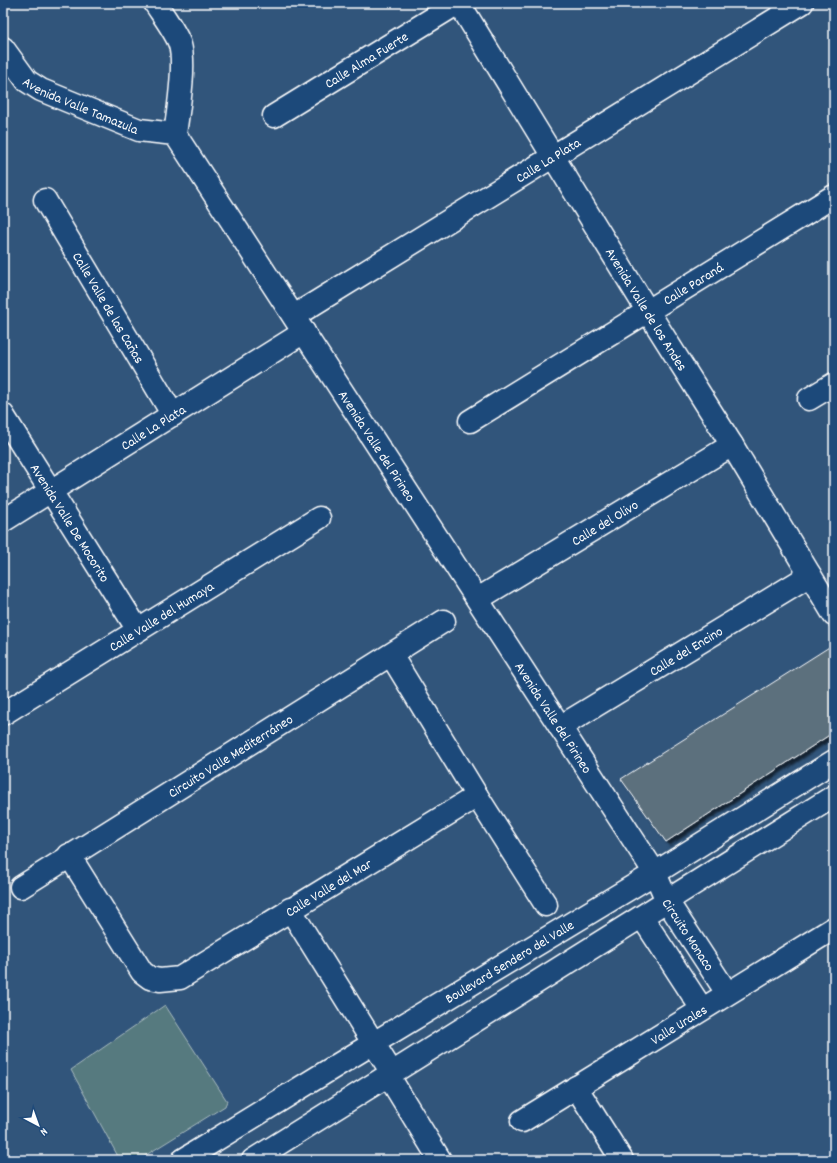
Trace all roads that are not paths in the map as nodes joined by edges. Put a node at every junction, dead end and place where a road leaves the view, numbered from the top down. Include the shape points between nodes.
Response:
1 (155, 3) edge
2 (458, 3) edge
3 (802, 3) edge
4 (3, 48) edge
5 (274, 116) dead end
6 (175, 134) junction
7 (553, 157) junction
8 (834, 196) edge
9 (45, 200) dead end
10 (647, 310) junction
11 (299, 324) junction
12 (834, 384) edge
13 (808, 399) dead end
14 (3, 415) edge
15 (173, 415) junction
16 (470, 421) dead end
17 (732, 445) junction
18 (51, 491) junction
19 (319, 518) dead end
20 (3, 522) edge
21 (810, 575) junction
22 (478, 599) junction
23 (834, 615) edge
24 (444, 621) dead end
25 (138, 630) junction
26 (391, 655) junction
27 (3, 714) edge
28 (560, 727) junction
29 (834, 761) edge
30 (477, 796) junction
31 (834, 796) edge
32 (69, 855) junction
33 (655, 873) junction
34 (21, 886) dead end
35 (668, 901) junction
36 (546, 905) dead end
37 (290, 909) junction
38 (642, 917) junction
39 (834, 928) edge
40 (727, 993) junction
41 (702, 1009) junction
42 (374, 1043) junction
43 (390, 1074) junction
44 (576, 1087) junction
45 (522, 1121) dead end
46 (256, 1159) edge
47 (183, 1160) edge
48 (440, 1160) edge
49 (622, 1160) edge

1 - 6 street via 180,45
2 - 5 street, Calle Alma Fuerte
2 - 7 street, Avenida Valle de los Andes
3 - 7 street, Calle La Plata
4 - 6 street, Avenida Valle Tamazula via 27,81 37,88 139,130
6 - 11 street, Avenida Valle del Pirineo
7 - 10 street, Avenida Valle de los Andes
7 - 11 street, Calle La Plata
8 - 10 street, Calle Paraná
9 - 15 street, Calle Valle de las Cañas
10 - 16 street, Calle Paraná
10 - 17 street, Avenida Valle de los Andes
11 - 15 street, Calle La Plata
11 - 22 street, Avenida Valle del Pirineo
12 - 13 street
14 - 18 street, Avenida Valle De Mocorito
15 - 18 street, Calle La Plata
17 - 21 street, Avenida Valle de los Andes
17 - 22 street, Calle del Olivo
18 - 20 street, Calle La Plata
18 - 25 street, Avenida Valle De Mocorito
19 - 25 street, Calle Valle del Humaya
21 - 23 street, Avenida Valle de los Andes
21 - 28 street, Calle del Encino
22 - 28 street, Avenida Valle del Pirineo
24 - 26 street, Circuito Valle Mediterráneo
25 - 27 street, Calle Valle del Humaya
26 - 30 street
26 - 32 street, Circuito Valle Mediterráneo
28 - 33 street, Avenida Valle del Pirineo
29 - 33 street, Boulevard Sendero del Valle
30 - 36 street
30 - 37 street, Calle Valle del Mar
31 - 35 street
32 - 34 street, Circuito Valle Mediterráneo
32 - 37 street, Calle Valle del Mar via 142,972 150,978 180,978
33 - 35 street, Circuito Monaco
33 - 42 street, Boulevard Sendero del Valle
35 - 38 street
35 - 40 street, Circuito Monaco
37 - 42 street
38 - 41 street
38 - 43 street
39 - 40 street, Valle Urales
40 - 41 street, Valle Urales
41 - 44 street, Valle Urales
42 - 43 street
42 - 47 street, Boulevard Sendero del Valle
43 - 46 street
43 - 48 street
44 - 45 street, Valle Urales
44 - 49 street

